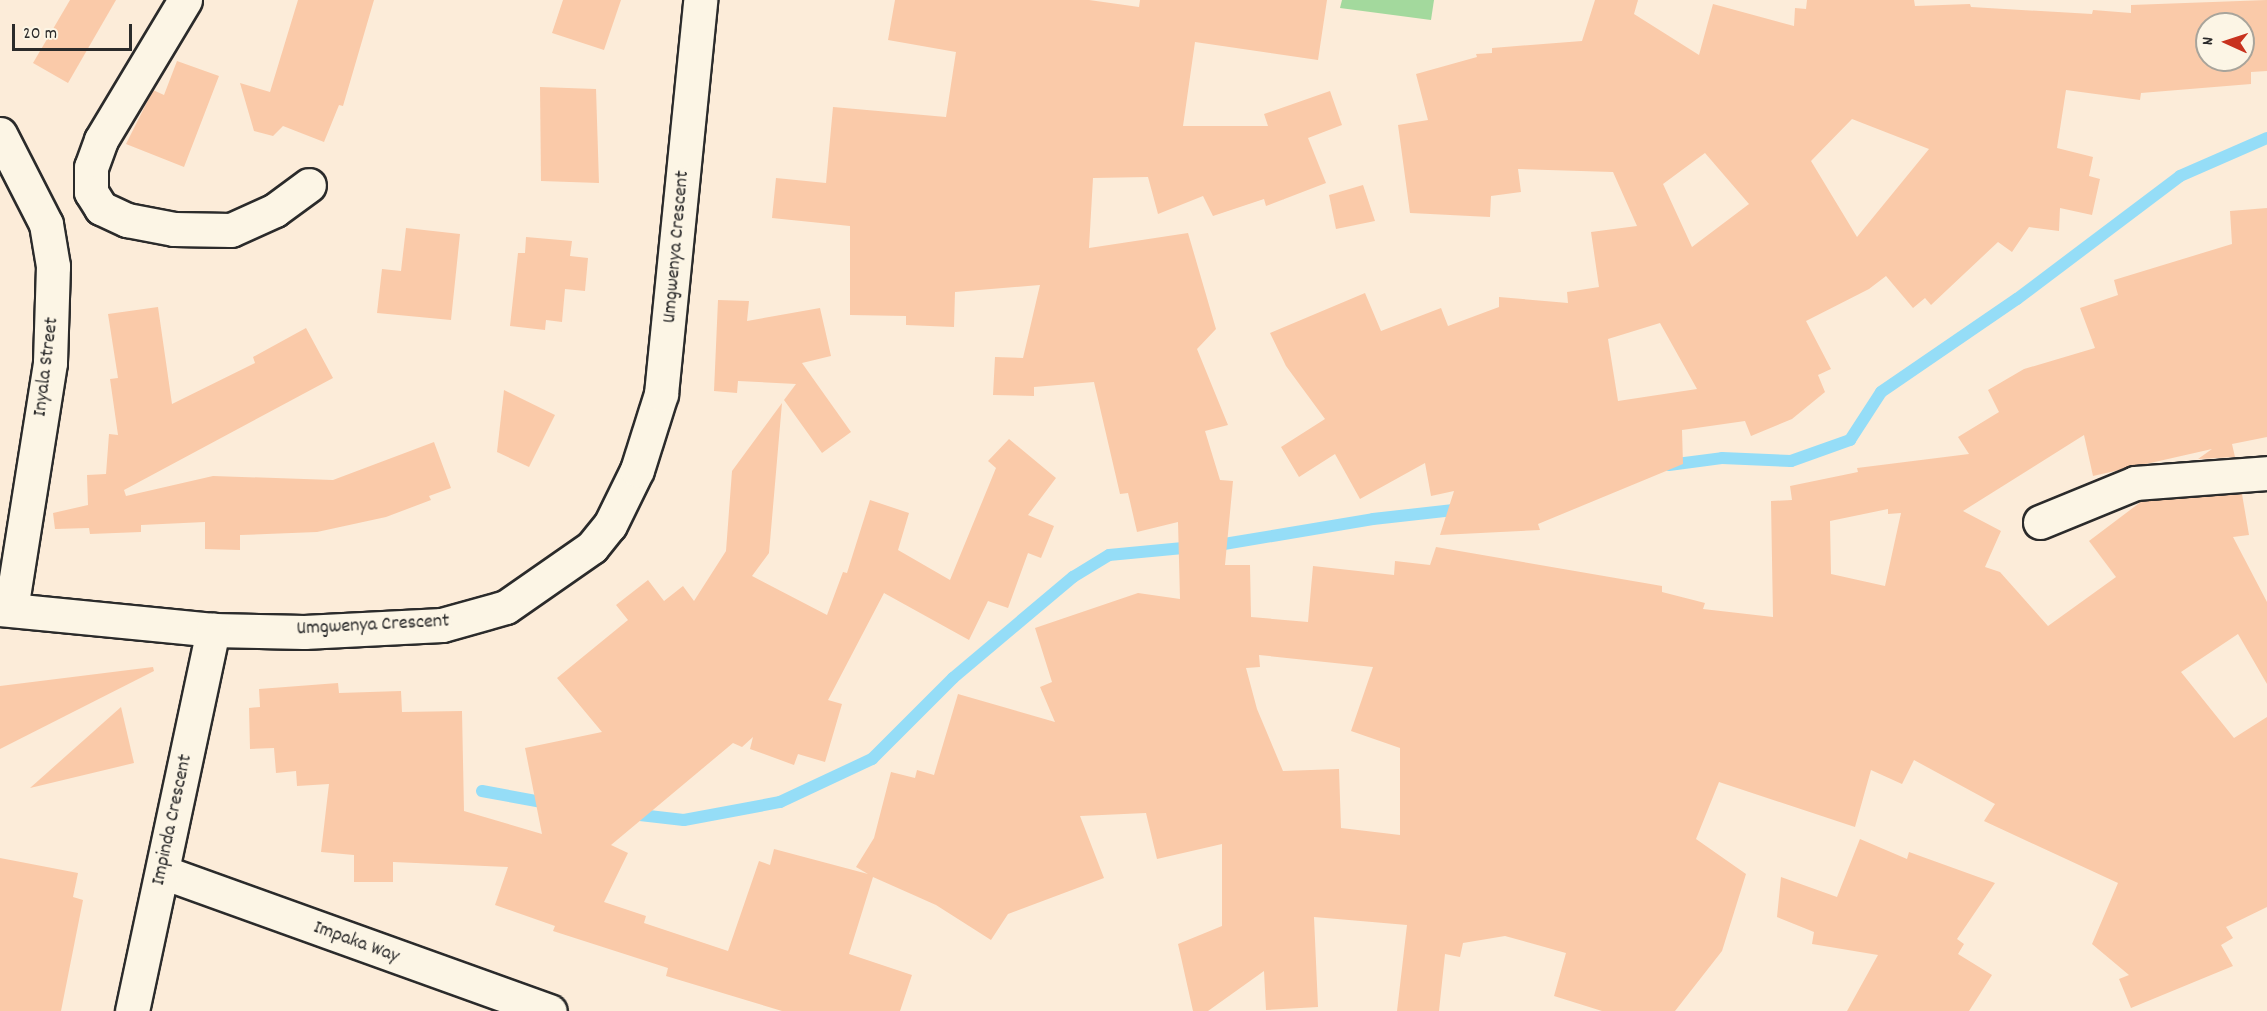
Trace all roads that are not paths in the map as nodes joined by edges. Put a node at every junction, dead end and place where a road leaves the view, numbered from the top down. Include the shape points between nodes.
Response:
1 (185, 0) edge
2 (700, 0) edge
3 (0, 134) edge
4 (309, 185) dead end
5 (2267, 473) edge
6 (2040, 522) dead end
7 (5, 609) edge
8 (213, 630) junction
9 (163, 872) junction
10 (132, 1011) edge
11 (550, 1011) edge

1 - 4 street via 101,140 91,167 91,192 101,208 127,220 174,229 231,230 275,210
2 - 8 street, Umgwenya Crescent via 661,394 637,470 610,525 592,547 535,590 506,607 468,620 442,625 304,632
3 - 7 street, Inyala Street via 46,224 53,266 50,363
5 - 6 street via 2135,483
7 - 8 street, Umgwenya Crescent
8 - 9 street, Impinda Crescent
9 - 10 street, Impinda Crescent
9 - 11 street, Impaka Way

